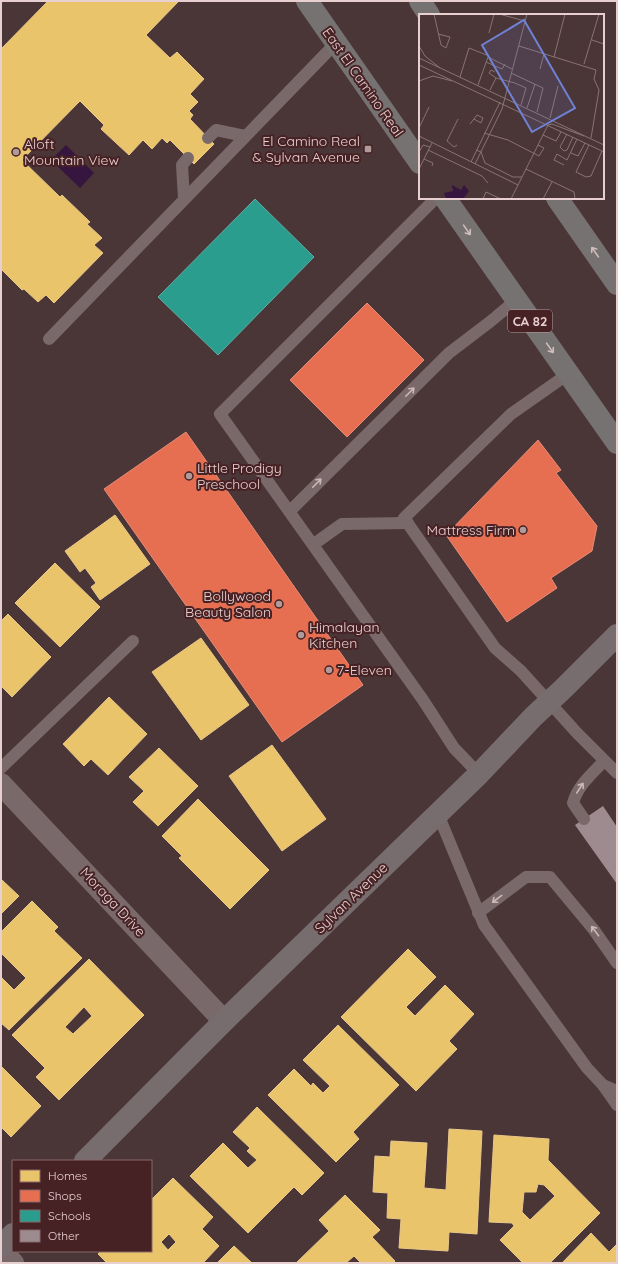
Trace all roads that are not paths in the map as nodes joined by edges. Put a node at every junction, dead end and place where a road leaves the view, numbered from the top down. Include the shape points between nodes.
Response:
1 (307, 1) edge
2 (420, 1) edge
3 (428, 14) edge
4 (336, 43) junction
5 (245, 136) junction
6 (208, 138) dead end
7 (188, 158) dead end
8 (419, 162) edge
9 (184, 199) junction
10 (435, 199) edge
11 (446, 199) edge
12 (558, 199) edge
13 (617, 284) edge
14 (516, 300) junction
15 (49, 338) dead end
16 (568, 374) junction
17 (617, 443) edge
18 (290, 511) junction
19 (408, 523) junction
20 (314, 544) junction
21 (617, 635) edge
22 (133, 641) dead end
23 (550, 702) junction
24 (604, 761) junction
25 (1, 768) edge
26 (617, 773) edge
27 (479, 774) junction
28 (1, 784) edge
29 (438, 814) junction
30 (584, 819) dead end
31 (478, 913) junction
32 (617, 963) edge
33 (224, 1021) junction
34 (603, 1085) junction
35 (617, 1091) edge
36 (617, 1105) edge
37 (86, 1160) edge
38 (12, 1235) edge
39 (1, 1246) edge
40 (1, 1251) edge
41 (13, 1263) edge

1 - 4 main road, East El Camino Real
2 - 3 main road
4 - 5 lane
4 - 8 main road, East El Camino Real
5 - 6 lane via 216,130
5 - 9 lane
7 - 9 lane via 182,165
9 - 15 lane
10 - 18 lane via 220,414
11 -> 14 main road, CA 82
13 -> 12 main road
14 -> 16 main road, CA 82
18 -> 14 lane via 449,353
16 - 17 main road, CA 82
16 - 19 lane via 511,414 404,518
18 - 20 lane
19 - 20 lane via 342,524
19 - 23 lane via 495,648
20 - 27 lane via 454,748
21 - 23 street, Sylvan Avenue
22 - 25 lane
23 - 24 lane
23 - 27 street, Sylvan Avenue
24 - 26 lane
30 -> 24 lane via 574,803 576,794
27 - 29 street, Sylvan Avenue
28 - 33 street, Moraga Drive
29 - 31 lane
29 - 33 street, Sylvan Avenue
32 -> 31 lane via 594,930 550,878 526,877
31 - 34 lane via 587,1068
33 - 37 street, Sylvan Avenue
34 - 35 lane
34 - 36 lane
38 - 39 street
40 - 41 street

